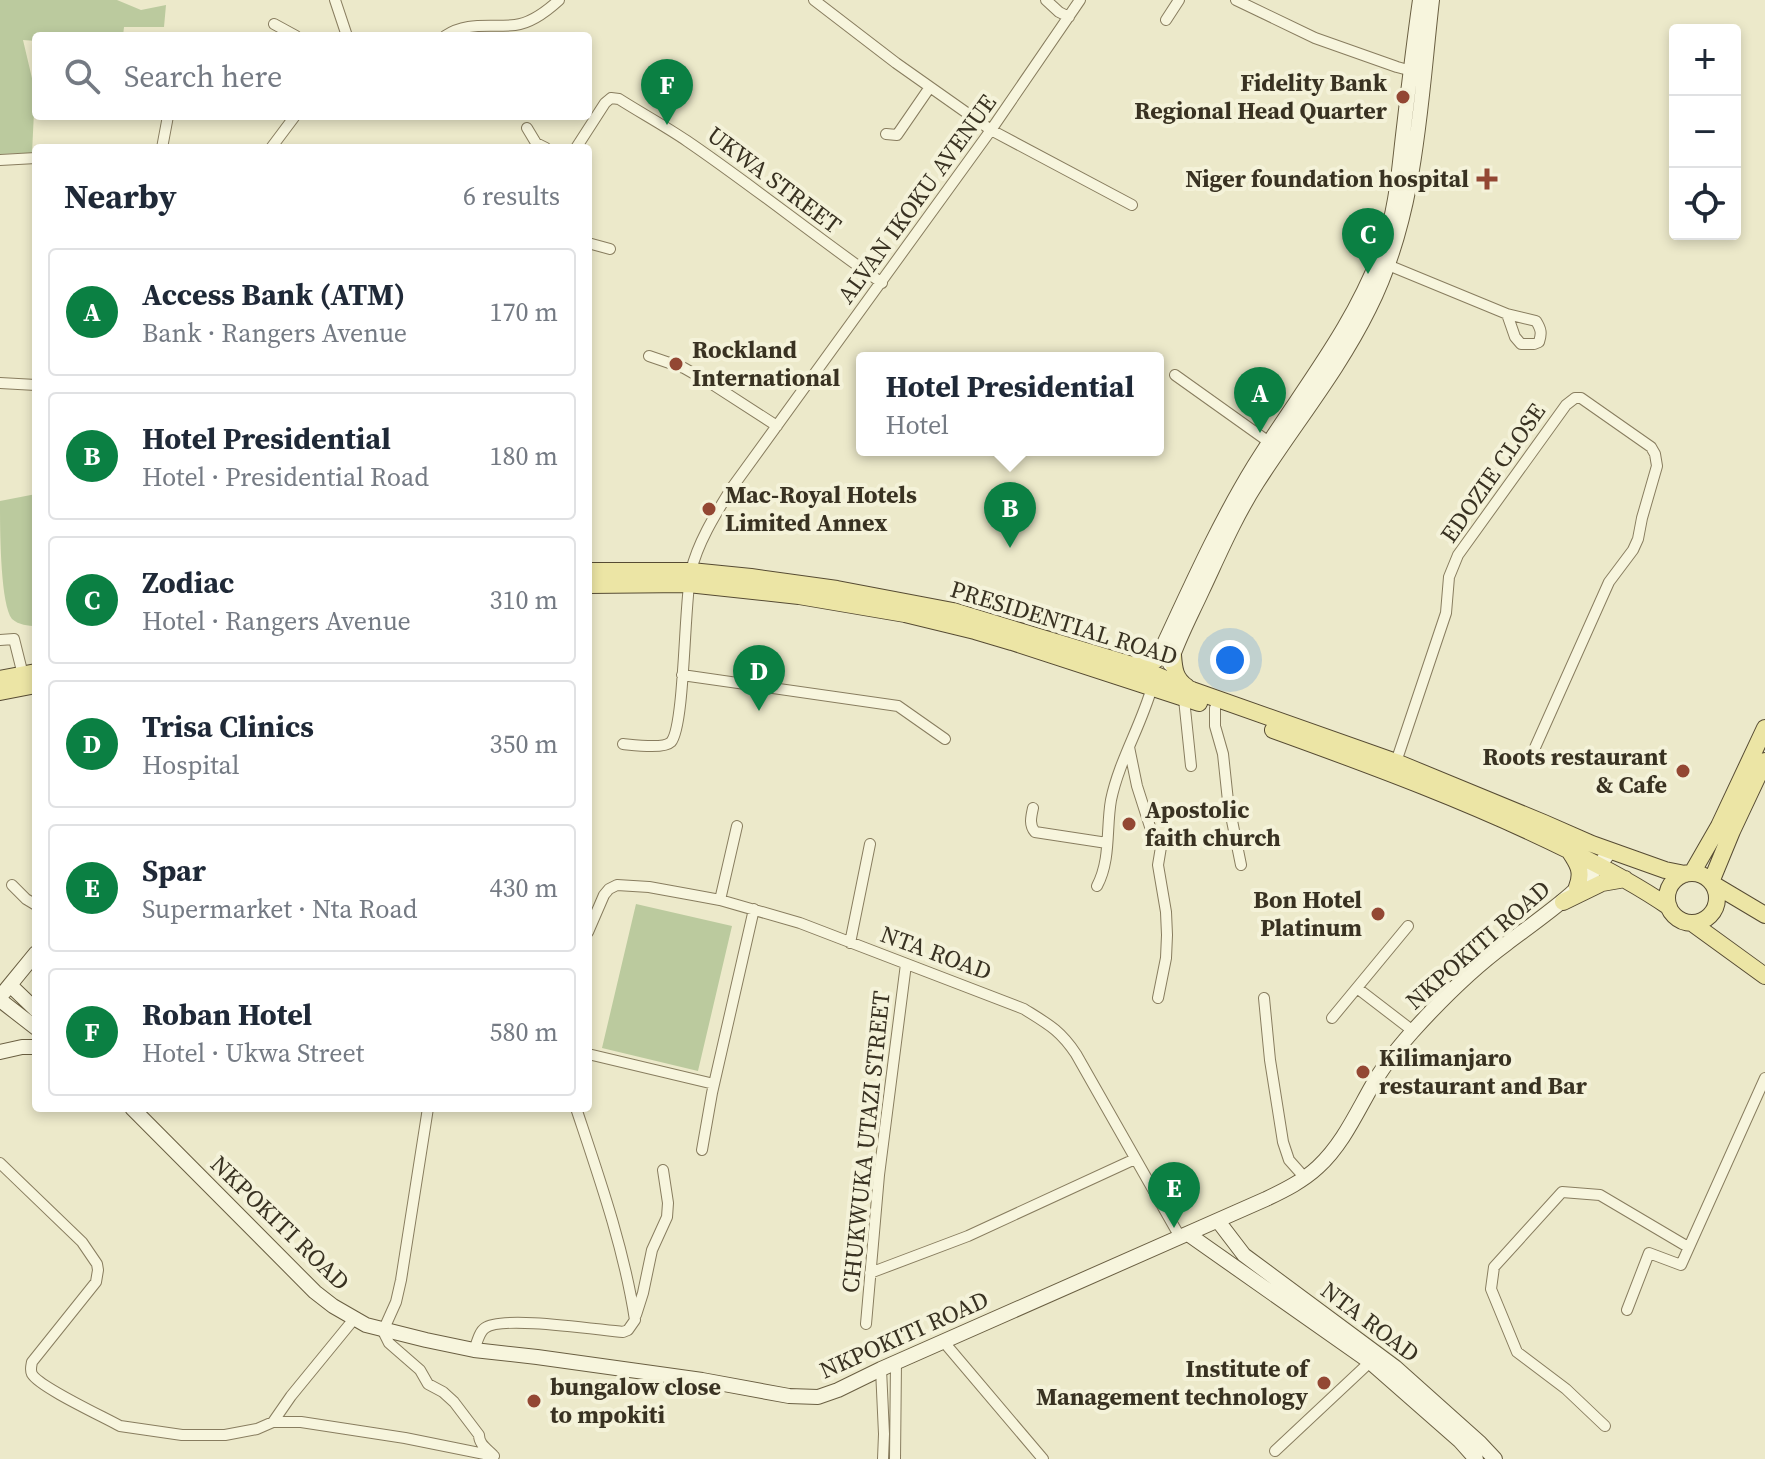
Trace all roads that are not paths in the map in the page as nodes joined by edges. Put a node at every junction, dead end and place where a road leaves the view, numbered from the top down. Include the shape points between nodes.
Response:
1 (335, 0) edge
2 (559, 0) edge
3 (814, 0) edge
4 (1046, 0) edge
5 (1080, 0) edge
6 (1179, 0) edge
7 (1236, 0) edge
8 (1420, 0) edge
9 (1432, 0) edge
10 (1069, 17) junction
11 (1166, 20) dead end
12 (274, 24) dead end
13 (289, 32) edge
14 (346, 32) edge
15 (454, 32) edge
16 (1417, 72) junction
17 (930, 87) junction
18 (167, 120) edge
19 (292, 120) edge
20 (527, 128) dead end
21 (991, 130) junction
22 (886, 134) dead end
23 (163, 144) edge
24 (274, 144) edge
25 (538, 144) edge
26 (579, 144) edge
27 (32, 158) edge
28 (0, 160) edge
29 (1132, 205) dead end
30 (592, 244) edge
31 (610, 249) dead end
32 (1388, 265) junction
33 (882, 283) junction
34 (1507, 314) dead end
35 (649, 356) dead end
36 (1175, 375) dead end
37 (0, 383) edge
38 (32, 385) edge
39 (777, 426) junction
40 (1269, 442) junction
41 (592, 571) edge
42 (690, 577) junction
43 (592, 585) edge
44 (0, 640) edge
45 (1167, 653) junction
46 (1132, 665) junction
47 (682, 675) junction
48 (32, 677) edge
49 (0, 679) edge
50 (1155, 683) junction
51 (0, 692) edge
52 (1188, 694) junction
53 (1215, 708) junction
54 (1765, 728) edge
55 (1304, 735) junction
56 (945, 739) dead end
57 (623, 744) dead end
58 (1129, 747) junction
59 (1529, 761) dead end
60 (1765, 761) edge
61 (1396, 762) junction
62 (1191, 766) dead end
63 (1033, 808) dead end
64 (737, 826) dead end
65 (1107, 843) junction
66 (870, 844) dead end
67 (1569, 850) junction
68 (1605, 858) junction
69 (1241, 865) dead end
70 (1688, 874) junction
71 (1625, 879) junction
72 (1099, 882) dead end
73 (1712, 883) junction
74 (12, 885) dead end
75 (1577, 887) junction
76 (720, 900) junction
77 (1563, 902) junction
78 (32, 903) edge
79 (1669, 907) junction
80 (754, 909) junction
81 (1765, 915) edge
82 (592, 923) edge
83 (1692, 923) junction
84 (1408, 926) dead end
85 (850, 943) junction
86 (32, 958) edge
87 (906, 964) junction
88 (1765, 976) edge
89 (1357, 988) junction
90 (3, 993) edge
91 (1158, 998) dead end
92 (1264, 998) dead end
93 (32, 1008) edge
94 (1332, 1018) dead end
95 (32, 1026) edge
96 (1413, 1031) junction
97 (29, 1047) edge
98 (0, 1052) edge
99 (592, 1055) edge
100 (1765, 1078) edge
101 (714, 1084) junction
102 (136, 1112) edge
103 (427, 1112) edge
104 (577, 1112) edge
105 (702, 1150) dead end
106 (1135, 1159) junction
107 (0, 1163) edge
108 (663, 1170) dead end
109 (1305, 1178) junction
110 (1218, 1221) junction
111 (1184, 1235) junction
112 (1688, 1247) junction
113 (870, 1273) junction
114 (1627, 1310) dead end
115 (354, 1319) junction
116 (635, 1320) junction
117 (866, 1324) dead end
118 (383, 1331) junction
119 (943, 1341) junction
120 (474, 1350) junction
121 (896, 1362) junction
122 (1370, 1362) junction
123 (881, 1369) junction
124 (273, 1422) junction
125 (1605, 1426) dead end
126 (1275, 1451) dead end
127 (495, 1458) edge
128 (883, 1459) edge
129 (895, 1459) edge
130 (1043, 1459) edge
131 (1476, 1459) edge
132 (1495, 1459) edge

1 - 14 street
2 - 15 street via 528,22 474,25
3 - 17 street
4 - 10 street
5 - 10 street, ALVAN IKOKU AVENUE
6 - 11 street
7 - 16 street via 1307,34
8 - 16 main road
9 - 16 main road
10 - 21 street, ALVAN IKOKU AVENUE
12 - 13 street
16 - 32 main road via 1410,182
16 - 40 main road via 1384,245 1353,314
17 - 21 street
17 - 22 street via 897,135
18 - 23 street
19 - 24 street
20 - 25 street
21 - 29 street
21 - 33 street, ALVAN IKOKU AVENUE
26 - 33 street, UKWA STREET via 605,103 619,99 714,159
27 - 28 street
30 - 31 street
32 - 34 street
32 - 45 main road via 1348,346 1239,513
33 - 39 street, ALVAN IKOKU AVENUE
35 - 39 street via 684,368
36 - 40 street
37 - 38 street
39 - 42 street, ALVAN IKOKU AVENUE via 717,512
40 - 45 main road via 1226,512
41 - 42 main road, PRESIDENTIAL ROAD
42 - 43 main road, PRESIDENTIAL ROAD
42 - 46 main road, PRESIDENTIAL ROAD via 751,577 953,611
42 - 47 street, ALVAN IKOKU AVENUE
42 - 50 main road, PRESIDENTIAL ROAD via 905,614
44 - 48 street via 14,639
45 - 46 main road via 1151,664
45 - 50 main road
45 - 52 main road
46 - 50 main road, PRESIDENTIAL ROAD
47 - 56 street via 898,706
47 - 57 street, ALVAN IKOKU AVENUE via 670,743
48 - 49 main road
48 - 51 main road
50 - 52 main road, PRESIDENTIAL ROAD
50 - 58 street
52 - 53 main road, PRESIDENTIAL ROAD
52 - 55 main road, PRESIDENTIAL ROAD
52 - 62 street
53 - 55 main road, PRESIDENTIAL ROAD
53 - 69 street
54 - 70 main road via 1719,826
55 - 61 main road, PRESIDENTIAL ROAD
55 - 67 main road, PRESIDENTIAL ROAD
58 - 65 street via 1111,801
58 - 91 street via 1152,833 1161,847 1158,865 1167,935
59 - 61 street, EDOZIE CLOSE via 1609,582 1638,539 1657,466 1651,447 1581,398 1566,405 1458,555 1449,577 1446,613
60 - 73 main road
61 - 68 main road, PRESIDENTIAL ROAD
63 - 65 street via 1032,828 1038,833
64 - 76 street
65 - 72 street
66 - 85 street
67 - 68 main road, PRESIDENTIAL ROAD
67 - 75 main road via 1580,868
68 - 70 main road, PRESIDENTIAL ROAD
68 - 71 main road, PRESIDENTIAL ROAD
68 - 75 main road, NKPOKITI ROAD
70 - 73 main road
70 - 79 main road via 1677,878 1668,891
71 - 77 main road via 1602,883
71 - 79 main road, PRESIDENTIAL ROAD
73 - 81 main road
73 - 83 main road via 1714,910
74 - 78 street
75 - 77 main road, NKPOKITI ROAD
76 - 80 street, NTA ROAD
76 - 82 street, NTA ROAD via 617,885 604,895
77 - 96 main road, NKPOKITI ROAD via 1475,970
79 - 83 main road
80 - 85 street, NTA ROAD
80 - 101 street
83 - 88 main road
84 - 89 street
85 - 87 street, NTA ROAD
86 - 90 main road
87 - 106 street, NTA ROAD via 1024,1009 1053,1026 1076,1054
87 - 113 street, CHUKWUKA UTAZI STREET
89 - 94 street
89 - 96 street
90 - 93 main road
90 - 95 main road
92 - 109 street via 1283,1142 1289,1160
96 - 109 main road, NKPOKITI ROAD via 1381,1071 1335,1150
97 - 98 main road
99 - 101 street
100 - 112 street
101 - 105 street
102 - 115 main road, NKPOKITI ROAD via 315,1292
103 - 118 street via 401,1280
104 - 116 street via 617,1237
106 - 111 street, NTA ROAD
106 - 113 street via 968,1236
107 - 124 street via 82,1242 97,1264 96,1282 32,1362 32,1375 134,1429 225,1435
108 - 116 street via 667,1217 652,1250
109 - 110 main road, NKPOKITI ROAD
110 - 111 main road, NKPOKITI ROAD
110 - 132 main road, NTA ROAD via 1244,1255 1395,1367
111 - 119 main road, NKPOKITI ROAD
111 - 122 main road, NTA ROAD
112 - 114 street via 1681,1265 1649,1253
112 - 125 street via 1600,1195 1562,1192 1494,1267 1491,1289 1517,1352
113 - 117 street, CHUKWUKA UTAZI STREET
115 - 118 main road, NKPOKITI ROAD
115 - 124 street
116 - 120 street via 623,1332 536,1323 488,1326
118 - 120 main road, NKPOKITI ROAD
118 - 127 street via 428,1384 454,1402
119 - 121 main road, NKPOKITI ROAD
119 - 130 street
120 - 123 main road, NKPOKITI ROAD via 808,1398
121 - 123 main road, NKPOKITI ROAD
121 - 129 street
122 - 126 street
122 - 131 main road, NTA ROAD
123 - 128 street
124 - 127 street via 405,1438

